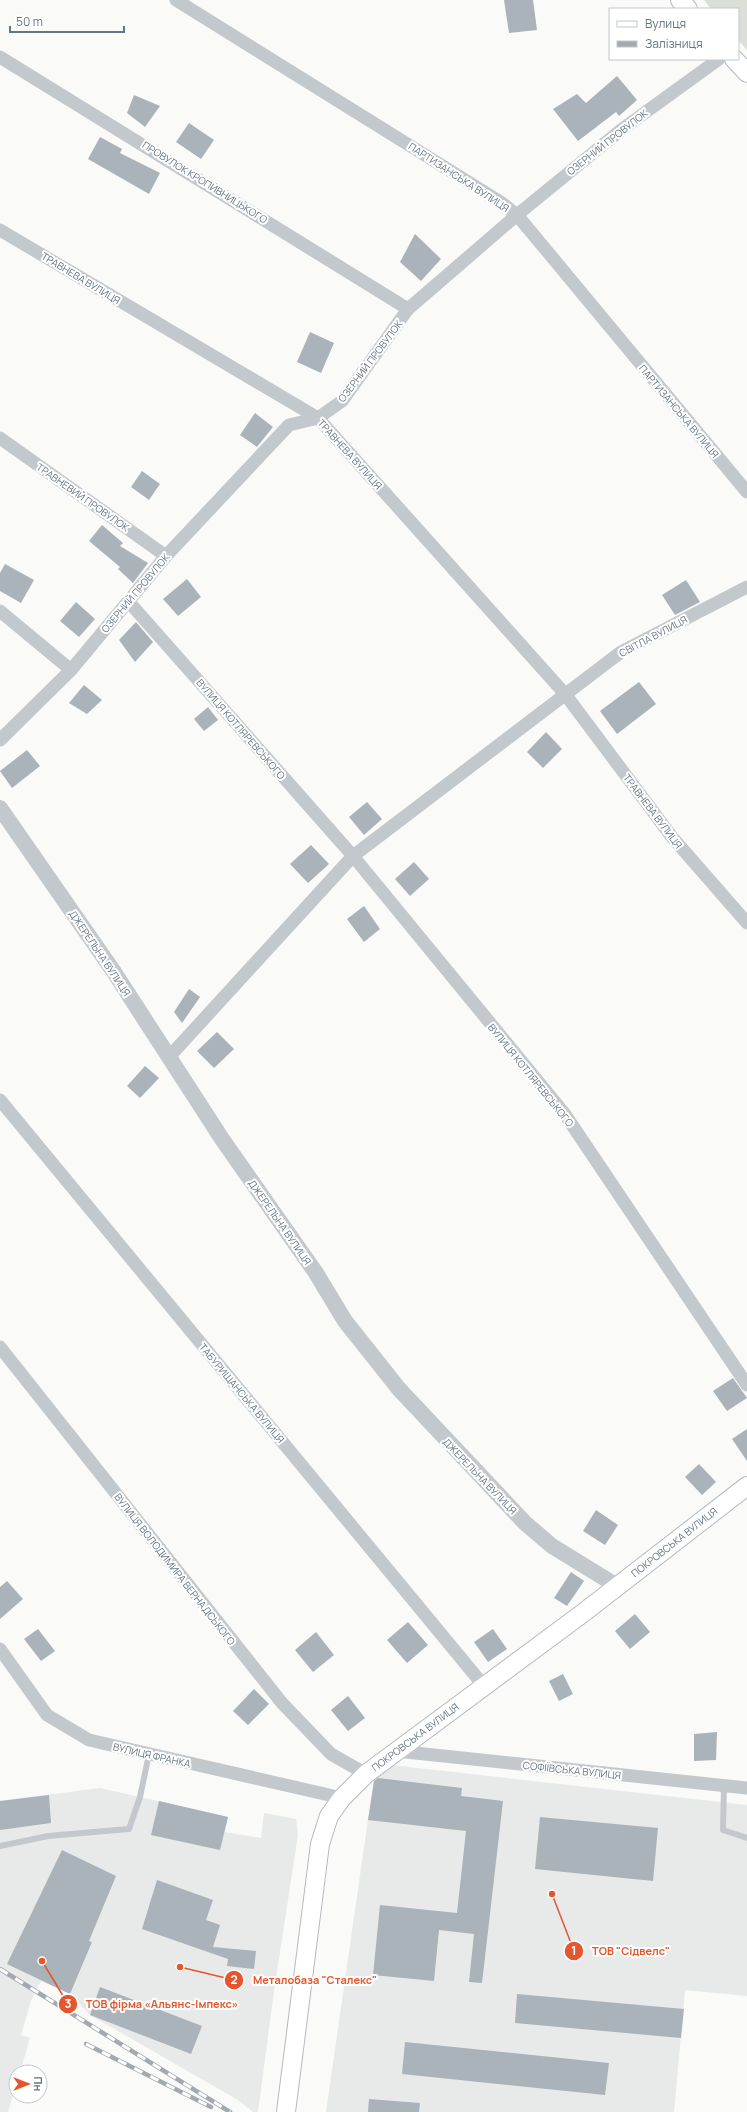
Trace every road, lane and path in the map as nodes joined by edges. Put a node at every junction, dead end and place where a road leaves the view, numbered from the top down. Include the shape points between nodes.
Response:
1 (176, 0) edge
2 (680, 0) edge
3 (687, 8) edge
4 (0, 57) edge
5 (718, 60) edge
6 (735, 60) edge
7 (747, 73) edge
8 (517, 215) junction
9 (0, 230) edge
10 (408, 309) junction
11 (318, 418) junction
12 (0, 438) edge
13 (747, 492) edge
14 (166, 556) junction
15 (747, 587) edge
16 (129, 602) junction
17 (0, 611) edge
18 (71, 670) junction
19 (565, 694) junction
20 (0, 740) edge
21 (0, 808) edge
22 (353, 856) junction
23 (747, 923) edge
24 (170, 1057) junction
25 (0, 1100) edge
26 (0, 1347) edge
27 (747, 1385) edge
28 (747, 1486) edge
29 (617, 1586) junction
30 (0, 1649) edge
31 (484, 1686) junction
32 (396, 1751) junction
33 (149, 1754) junction
34 (366, 1774) junction
35 (724, 1786) junction
36 (747, 1788) edge
37 (342, 1798) junction
38 (747, 1838) edge
39 (0, 1846) edge
40 (286, 2112) edge

1 - 8 street, ПАРТИЗАНСЬКА ВУЛИЦЯ via 502,203
2 - 3 main road
4 - 10 street, ПРОВУЛОК КРОПИВНИЦЬКОГО
5 - 8 street, ОЗЕРНИЙ ПРОВУЛОК via 621,130
6 - 7 main road
8 - 10 street, ОЗЕРНИЙ ПРОВУЛОК
8 - 13 street, ПАРТИЗАНСЬКА ВУЛИЦЯ
9 - 11 street, ТРАВНЕВА ВУЛИЦЯ
10 - 11 street, ОЗЕРНИЙ ПРОВУЛОК via 342,402
11 - 14 street, ОЗЕРНИЙ ПРОВУЛОК via 289,425
11 - 19 street, ТРАВНЕВА ВУЛИЦЯ
12 - 14 street, ТРАВНЕВИЙ ПРОВУЛОК
14 - 16 street, ОЗЕРНИЙ ПРОВУЛОК
15 - 19 street, СВІТЛА ВУЛИЦЯ via 621,652
16 - 18 street, ОЗЕРНИЙ ПРОВУЛОК
16 - 22 street, ВУЛИЦЯ КОТЛЯРЕВСЬКОГО
17 - 18 street
18 - 20 street, ОЗЕРНИЙ ПРОВУЛОК
19 - 22 street
19 - 23 street, ТРАВНЕВА ВУЛИЦЯ via 672,837
21 - 24 street, ДЖЕРЕЛЬНА ВУЛИЦЯ
22 - 24 street
22 - 27 street, ВУЛИЦЯ КОТЛЯРЕВСЬКОГО via 564,1113
24 - 29 street, ДЖЕРЕЛЬНА ВУЛИЦЯ via 222,1139 316,1273 345,1321 399,1389 525,1523 552,1546
25 - 31 street, ТАБУРИЩАНСЬКА ВУЛИЦЯ
26 - 34 street, ВУЛИЦЯ ВОЛОДИМИРА ВЕРНАДСЬКОГО via 282,1703 331,1754
28 - 29 main road, ПОКРОВСЬКА ВУЛИЦЯ
29 - 31 main road, ПОКРОВСЬКА ВУЛИЦЯ
30 - 33 street, ВУЛИЦЯ ФРАНКА via 47,1715 89,1740
31 - 32 main road, ПОКРОВСЬКА ВУЛИЦЯ
32 - 34 main road, ПОКРОВСЬКА ВУЛИЦЯ
32 - 35 street, СОФІЇВСЬКА ВУЛИЦЯ
33 - 37 street, ВУЛИЦЯ ФРАНКА
33 - 39 lane via 140,1797 129,1829 48,1836
34 - 37 main road, ПОКРОВСЬКА ВУЛИЦЯ
35 - 36 street, СОФІЇВСЬКА ВУЛИЦЯ
35 - 38 lane via 723,1830
37 - 40 main road, ПОКРОВСЬКА ВУЛИЦЯ via 329,1816 320,1844

